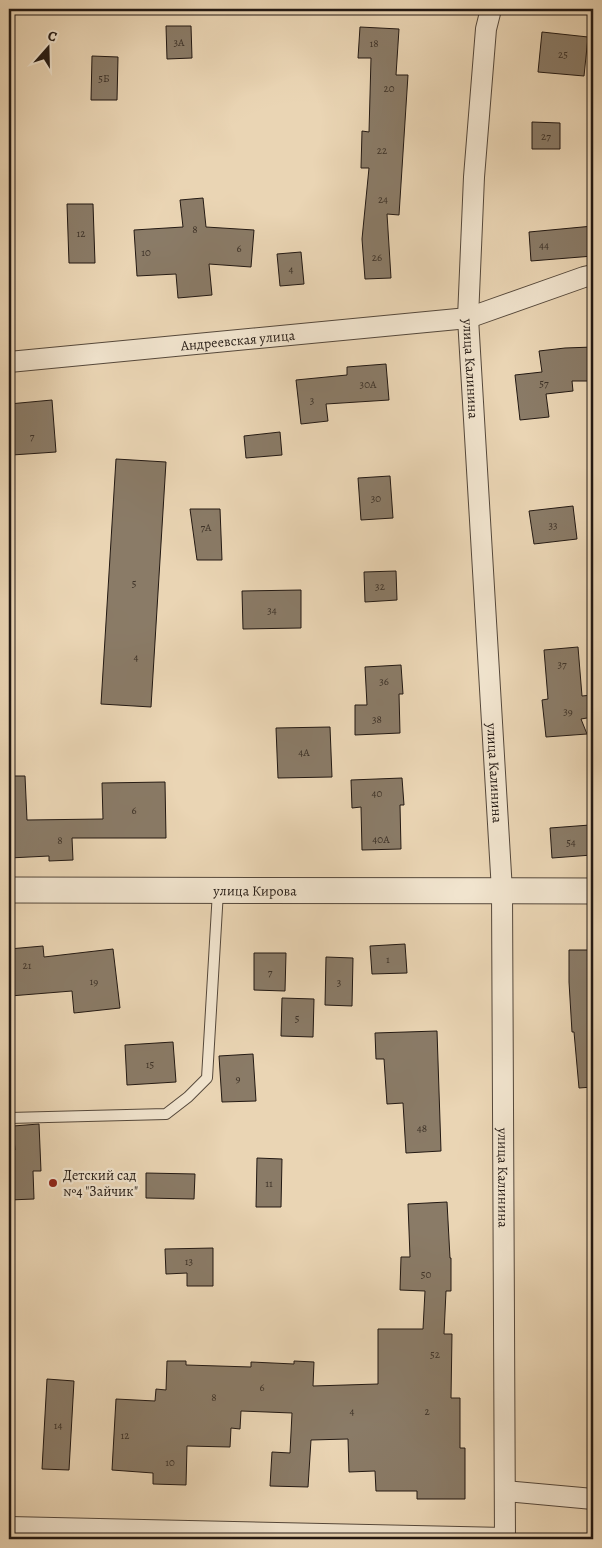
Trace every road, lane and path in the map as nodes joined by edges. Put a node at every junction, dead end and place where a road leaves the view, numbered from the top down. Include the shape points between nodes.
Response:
1 (491, 9) edge
2 (593, 275) edge
3 (468, 318) junction
4 (9, 362) edge
5 (9, 890) edge
6 (218, 890) junction
7 (502, 891) junction
8 (593, 891) edge
9 (9, 1118) edge
10 (505, 1491) junction
11 (593, 1499) edge
12 (9, 1527) edge
13 (117, 1534) edge
14 (505, 1539) edge

1 - 3 street, улица Калинина via 486,29 474,177
2 - 3 street, Андреевская улица
3 - 4 street, Андреевская улица
3 - 7 street, улица Калинина
5 - 6 street, улица Кирова
6 - 7 street, улица Кирова
6 - 9 lane via 207,1078 166,1114
7 - 8 street, улица Кирова
7 - 10 street, улица Калинина
10 - 11 street
10 - 14 street, улица Калинина
12 - 13 street
13 - 14 street

